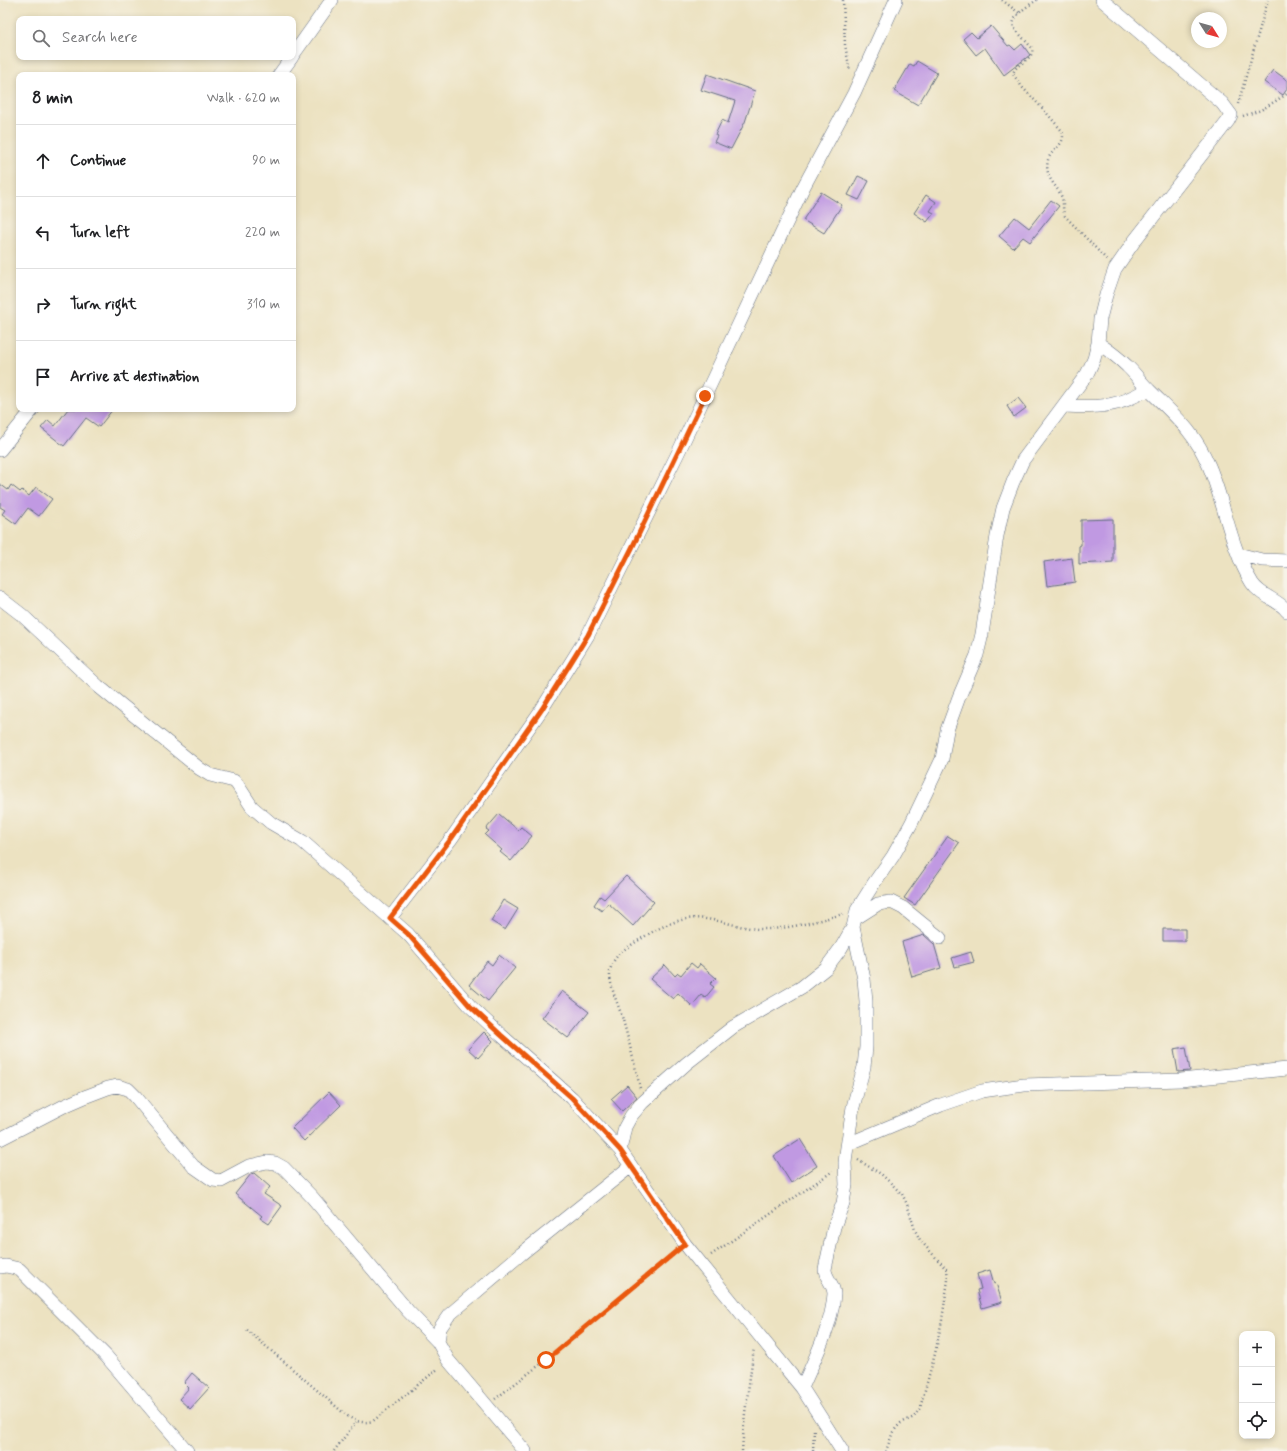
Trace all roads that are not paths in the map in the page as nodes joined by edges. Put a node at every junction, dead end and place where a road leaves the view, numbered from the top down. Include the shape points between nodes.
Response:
1 (332, 0) edge
2 (896, 0) edge
3 (1102, 0) edge
4 (296, 50) edge
5 (289, 60) edge
6 (281, 72) edge
7 (1098, 343) junction
8 (1148, 389) junction
9 (1064, 406) junction
10 (32, 412) edge
11 (0, 450) edge
12 (1238, 554) junction
13 (1287, 561) edge
14 (0, 598) edge
15 (1287, 611) edge
16 (390, 918) junction
17 (855, 918) junction
18 (940, 938) dead end
19 (1287, 1069) edge
20 (0, 1139) edge
21 (620, 1150) junction
22 (846, 1154) junction
23 (632, 1166) junction
24 (0, 1267) edge
25 (438, 1342) junction
26 (802, 1388) junction
27 (187, 1451) edge
28 (526, 1451) edge
29 (842, 1451) edge

1 - 4 street
2 - 16 street via 854,92 803,188 678,453 588,635 542,709 455,833
3 - 7 street via 1233,115 1115,269 1100,319
5 - 6 street
7 - 8 street via 1126,365
7 - 9 street via 1088,374
8 - 9 street via 1113,404
8 - 12 street via 1178,417 1198,443 1209,467
9 - 17 street via 1023,460 1003,508 977,655 947,730 942,759 908,831
10 - 11 street
12 - 13 street via 1262,560
12 - 15 street via 1256,589
14 - 16 street via 22,615 98,686 195,765 210,775 234,781 256,811 302,842
16 - 21 street via 408,934 470,1006 572,1098
17 - 18 street via 878,904 892,902
17 - 21 street via 841,948 826,968 802,987 733,1027 642,1103 625,1127
17 - 22 street via 866,1001 866,1047
19 - 22 street via 1188,1079 1024,1085 982,1091 941,1104
20 - 25 street via 87,1096 117,1086 128,1089 194,1166 212,1180 221,1181 249,1166 267,1162 284,1168
21 - 23 street
22 - 26 street via 843,1203 834,1227 825,1269 834,1294 831,1310 818,1353
23 - 25 street via 449,1315 440,1328
23 - 26 street via 685,1244
24 - 27 street via 19,1269 106,1356
25 - 28 street via 448,1360
26 - 29 street

